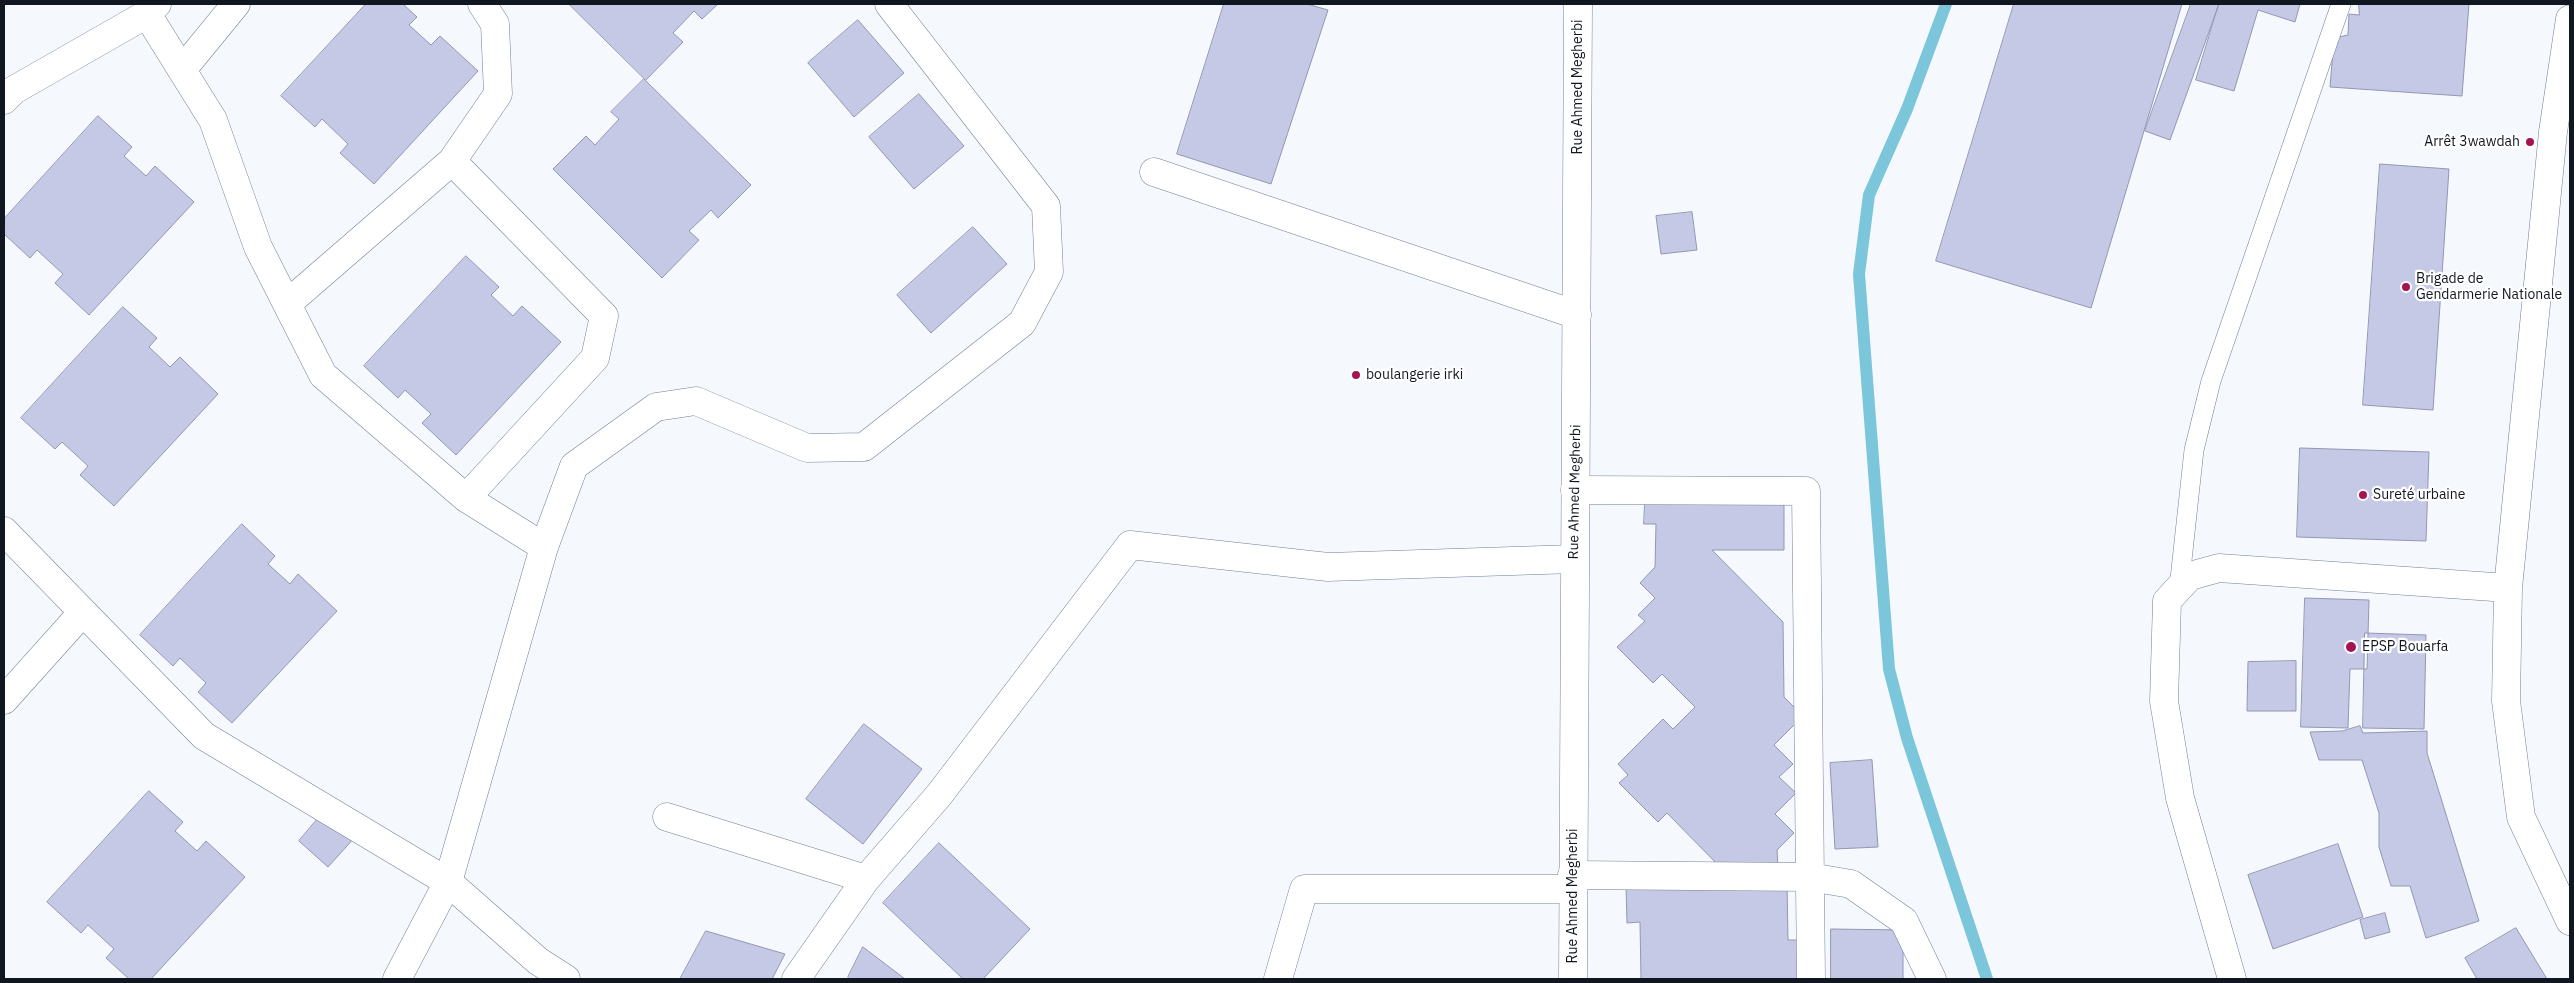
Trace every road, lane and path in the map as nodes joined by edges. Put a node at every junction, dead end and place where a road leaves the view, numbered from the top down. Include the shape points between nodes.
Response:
1 (236, 4) edge
2 (482, 4) edge
3 (889, 4) edge
4 (1578, 4) edge
5 (2341, 4) edge
6 (152, 9) edge
7 (2570, 19) edge
8 (182, 70) junction
9 (4, 100) edge
10 (2562, 131) edge
11 (452, 161) junction
12 (1154, 172) dead end
13 (288, 303) junction
14 (1577, 315) junction
15 (1575, 490) junction
16 (466, 498) junction
17 (4, 531) edge
18 (544, 547) junction
19 (1574, 559) junction
20 (2179, 588) junction
21 (2508, 588) junction
22 (83, 612) junction
23 (4, 700) edge
24 (667, 817) dead end
25 (1810, 877) junction
26 (866, 879) junction
27 (448, 882) junction
28 (1572, 882) junction
29 (2570, 921) edge
30 (397, 979) edge
31 (566, 979) edge
32 (796, 979) edge
33 (1278, 979) edge
34 (1573, 979) edge
35 (1811, 979) edge
36 (1932, 979) edge
37 (2232, 979) edge

1 - 8 street
2 - 11 street via 495,24 498,94
3 - 18 street via 1046,206 1049,272 1022,323 864,447 807,448 696,401 656,406 574,466
4 - 14 street, Rue Ahmed Megherbi
5 - 20 lane via 2211,381 2194,450
6 - 8 street
6 - 9 street via 14,90
7 - 10 street
8 - 13 street via 213,120 258,247
10 - 21 street
11 - 13 street
11 - 16 street via 604,316 595,358
12 - 14 street
13 - 16 street via 323,375
14 - 15 street, Rue Ahmed Megherbi
15 - 19 street, Rue Ahmed Megherbi
15 - 25 street via 1806,491
16 - 18 street
17 - 22 street
18 - 27 street
19 - 26 street via 1328,567 1130,545 939,795
19 - 28 street, Rue Ahmed Megherbi
20 - 21 street via 2190,576 2219,568
20 - 37 street via 2167,602 2164,701 2180,798
21 - 29 street via 2506,701 2521,817
22 - 23 street
22 - 27 street via 204,736
24 - 26 street
25 - 28 street
25 - 35 street
25 - 36 street via 1851,884 1904,921
26 - 32 street
27 - 30 street
27 - 31 street via 538,961
28 - 33 street via 1304,889
28 - 34 street, Rue Ahmed Megherbi

